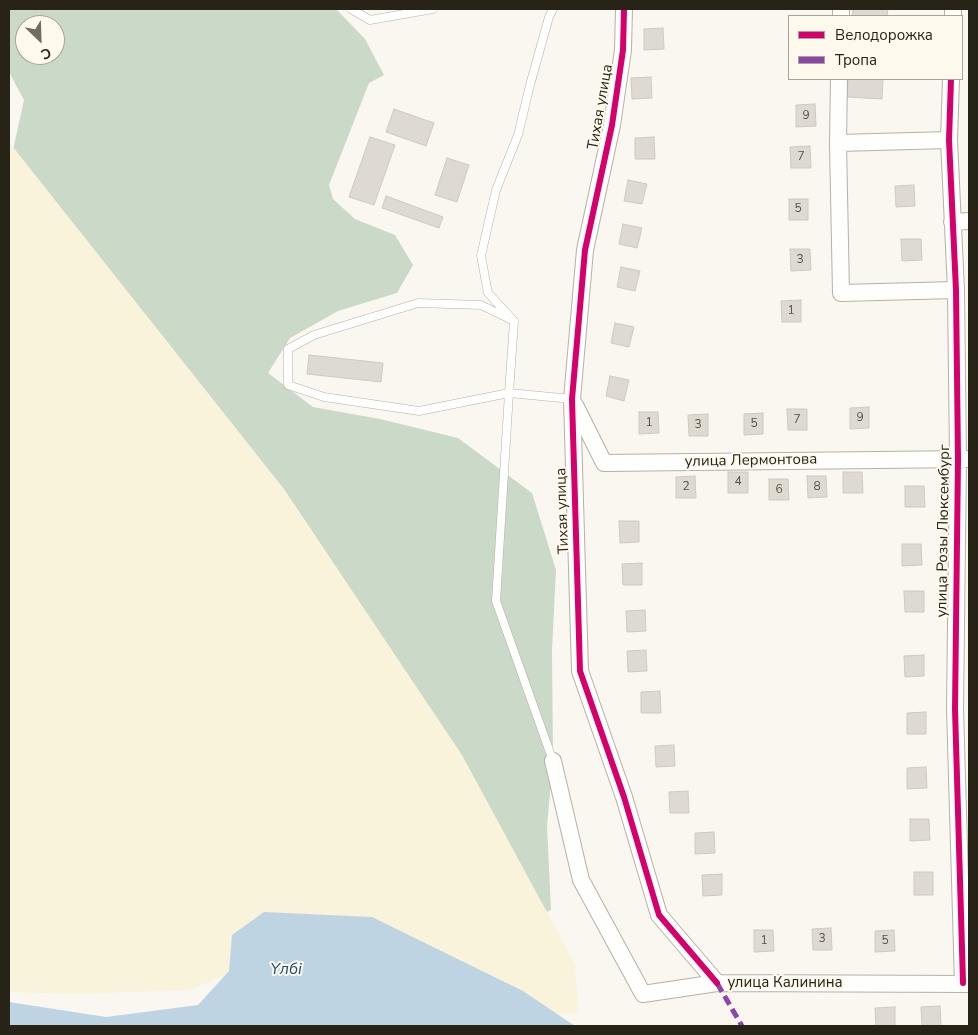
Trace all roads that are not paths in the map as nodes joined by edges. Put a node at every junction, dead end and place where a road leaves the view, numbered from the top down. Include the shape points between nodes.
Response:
1 (351, 9) edge
2 (433, 9) edge
3 (553, 9) edge
4 (624, 9) edge
5 (839, 80) edge
6 (951, 80) edge
7 (950, 140) junction
8 (838, 143) junction
9 (969, 221) edge
10 (952, 222) junction
11 (956, 290) junction
12 (514, 321) junction
13 (509, 393) junction
14 (572, 399) junction
15 (964, 459) edge
16 (962, 709) edge
17 (553, 762) joint
18 (718, 983) junction
19 (966, 983) edge

1 - 2 lane via 370,20
3 - 12 lane via 518,135 496,190 481,256 488,293
4 - 14 street, Тихая улица via 623,50 612,125 585,250
5 - 8 street
6 - 7 street, улица Розы Люксембург
7 - 8 street
7 - 10 street, улица Розы Люксембург
8 - 11 street via 841,294
9 - 10 street
10 - 11 street, улица Розы Люксембург
11 - 15 street, улица Розы Люксембург
12 - 13 lane
12 - 13 lane via 481,305 418,303 314,335 288,349 288,385 340,400 419,410
13 - 14 lane
13 - 17 lane via 496,601
14 - 15 street, улица Лермонтова via 604,463
14 - 18 street, Тихая улица via 580,671 624,797 659,915
15 - 16 street, улица Розы Люксембург
16 - 19 street, улица Розы Люксембург
17 - 18 street, улица Калинина via 581,880 643,994
18 - 19 street, улица Калинина

